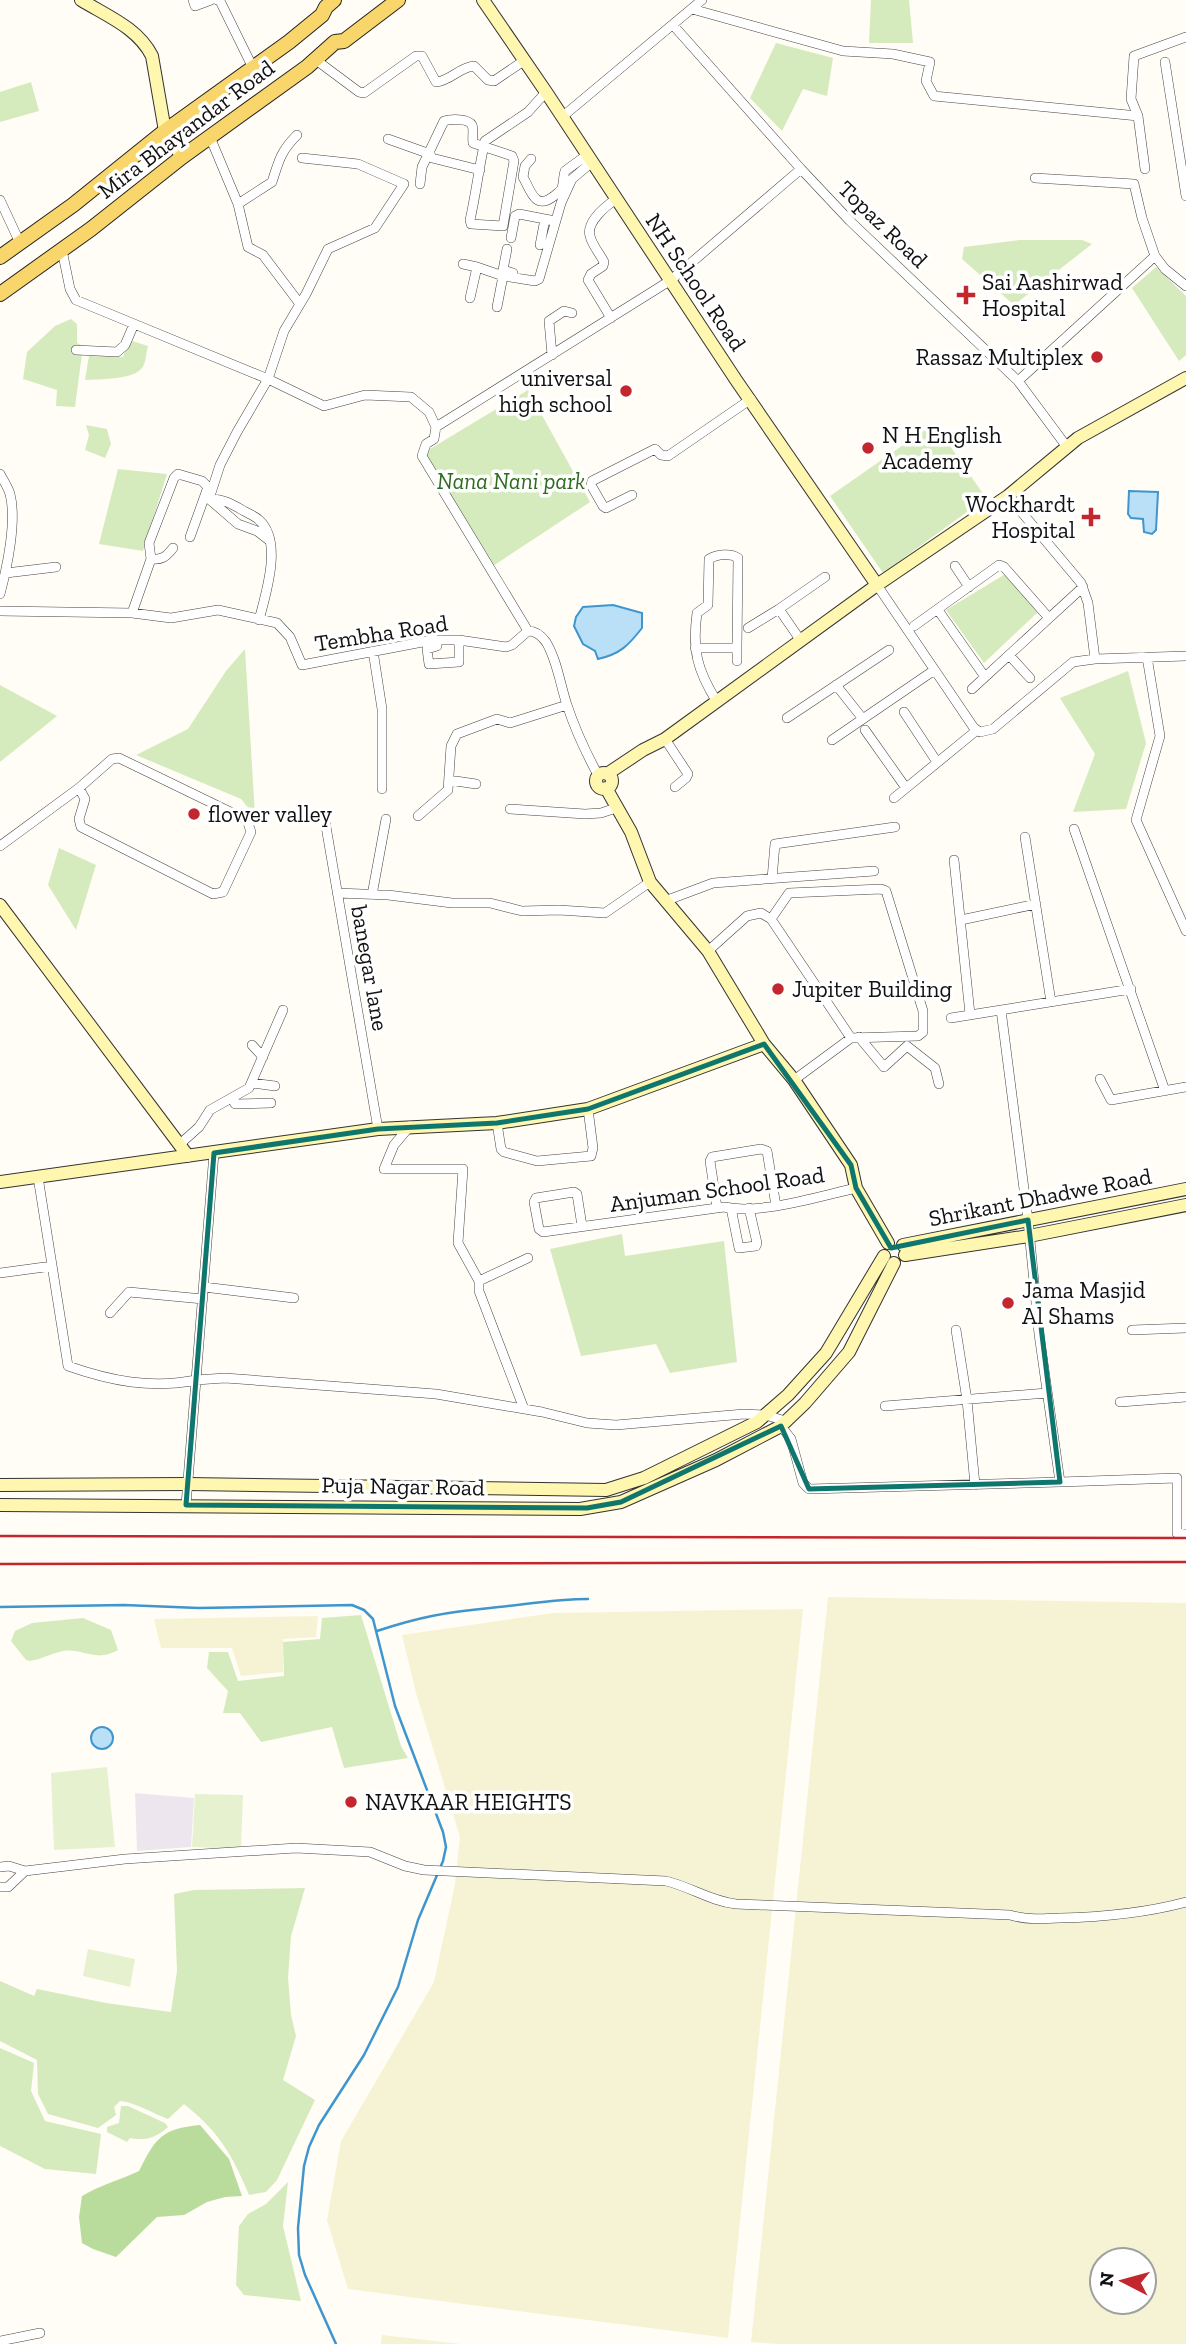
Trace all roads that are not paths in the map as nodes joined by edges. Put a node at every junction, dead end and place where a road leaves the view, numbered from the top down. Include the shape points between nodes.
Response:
1 (81, 0) edge
2 (193, 0) edge
3 (211, 0) edge
4 (217, 0) edge
5 (334, 0) edge
6 (341, 0) edge
7 (388, 0) edge
8 (398, 0) edge
9 (483, 0) edge
10 (702, 0) edge
11 (692, 9) junction
12 (322, 15) junction
13 (673, 25) junction
14 (1186, 37) edge
15 (335, 42) junction
16 (316, 60) junction
17 (525, 60) junction
18 (1165, 62) dead end
19 (253, 68) junction
20 (547, 92) junction
21 (1138, 116) junction
22 (562, 117) junction
23 (165, 131) junction
24 (297, 135) dead end
25 (209, 137) junction
26 (388, 139) dead end
27 (484, 147) junction
28 (430, 154) junction
29 (182, 158) junction
30 (302, 158) dead end
31 (589, 158) junction
32 (531, 159) dead end
33 (801, 169) junction
34 (1145, 169) dead end
35 (480, 170) junction
36 (1035, 178) dead end
37 (420, 184) dead end
38 (1186, 196) edge
39 (616, 199) junction
40 (0, 200) edge
41 (238, 204) junction
42 (550, 220) junction
43 (511, 239) dead end
44 (20, 243) junction
45 (540, 245) dead end
46 (507, 249) dead end
47 (62, 250) junction
48 (546, 256) junction
49 (1155, 256) junction
50 (0, 257) edge
51 (463, 264) dead end
52 (477, 267) junction
53 (503, 276) junction
54 (671, 280) junction
55 (1186, 286) edge
56 (0, 294) edge
57 (470, 298) dead end
58 (300, 304) junction
59 (497, 307) dead end
60 (572, 313) dead end
61 (611, 318) junction
62 (134, 324) junction
63 (76, 350) dead end
64 (552, 355) junction
65 (1186, 378) edge
66 (268, 379) junction
67 (1018, 381) junction
68 (751, 399) junction
69 (436, 427) junction
70 (1067, 447) junction
71 (0, 474) edge
72 (632, 495) dead end
73 (1008, 496) junction
74 (209, 499) junction
75 (190, 537) dead end
76 (270, 541) junction
77 (173, 548) dead end
78 (151, 559) junction
79 (955, 566) dead end
80 (56, 567) dead end
81 (6, 573) junction
82 (825, 577) dead end
83 (877, 585) junction
84 (969, 587) junction
85 (1083, 587) junction
86 (0, 594) edge
87 (779, 609) junction
88 (937, 610) junction
89 (0, 611) edge
90 (132, 613) junction
91 (1049, 618) junction
92 (259, 620) junction
93 (914, 626) dead end
94 (748, 628) dead end
95 (528, 631) junction
96 (801, 641) junction
97 (695, 648) junction
98 (737, 648) junction
99 (889, 650) dead end
100 (373, 651) junction
101 (1009, 655) junction
102 (1186, 656) edge
103 (1147, 657) junction
104 (1095, 659) junction
105 (737, 661) dead end
106 (933, 671) junction
107 (985, 677) junction
108 (1030, 678) dead end
109 (836, 685) junction
110 (972, 689) dead end
111 (717, 702) junction
112 (567, 705) junction
113 (904, 712) dead end
114 (787, 718) dead end
115 (863, 719) junction
116 (865, 730) dead end
117 (977, 730) junction
118 (665, 738) junction
119 (832, 740) dead end
120 (937, 762) junction
121 (603, 775) junction
122 (449, 780) junction
123 (476, 784) dead end
124 (675, 787) dead end
125 (79, 788) junction
126 (906, 788) junction
127 (382, 789) dead end
128 (894, 798) dead end
129 (616, 808) junction
130 (510, 809) dead end
131 (324, 814) dead end
132 (418, 816) dead end
133 (386, 819) dead end
134 (895, 827) dead end
135 (1074, 829) dead end
136 (1025, 837) dead end
137 (0, 846) edge
138 (954, 860) dead end
139 (874, 871) dead end
140 (772, 879) junction
141 (650, 882) junction
142 (337, 893) junction
143 (372, 895) junction
144 (665, 901) junction
145 (1036, 904) junction
146 (0, 905) edge
147 (772, 919) junction
148 (961, 920) junction
149 (1186, 932) edge
150 (708, 951) junction
151 (1131, 989) junction
152 (1051, 1002) junction
153 (283, 1010) dead end
154 (1001, 1010) junction
155 (970, 1014) junction
156 (951, 1018) dead end
157 (855, 1038) junction
158 (764, 1044) junction
159 (252, 1045) dead end
160 (263, 1057) junction
161 (1100, 1079) dead end
162 (794, 1080) junction
163 (252, 1083) junction
164 (939, 1084) dead end
165 (275, 1086) dead end
166 (1186, 1087) edge
167 (1166, 1091) junction
168 (231, 1102) junction
169 (271, 1103) dead end
170 (589, 1109) junction
171 (497, 1123) junction
172 (411, 1126) junction
173 (378, 1129) junction
174 (180, 1144) junction
175 (214, 1153) junction
176 (188, 1156) junction
177 (38, 1177) junction
178 (0, 1182) edge
179 (856, 1188) junction
180 (1186, 1189) edge
181 (1186, 1205) edge
182 (776, 1206) junction
183 (717, 1208) junction
184 (731, 1208) junction
185 (749, 1208) junction
186 (1028, 1220) junction
187 (582, 1226) junction
188 (1029, 1236) junction
189 (895, 1252) junction
190 (528, 1258) dead end
191 (52, 1266) junction
192 (0, 1273) edge
193 (479, 1281) junction
194 (204, 1287) junction
195 (294, 1298) dead end
196 (203, 1299) junction
197 (110, 1313) dead end
198 (1186, 1328) edge
199 (956, 1330) dead end
200 (1132, 1330) dead end
201 (196, 1380) junction
202 (1047, 1393) junction
203 (1186, 1397) edge
204 (967, 1399) junction
205 (1120, 1402) dead end
206 (885, 1406) dead end
207 (524, 1409) junction
208 (765, 1415) junction
209 (783, 1424) junction
210 (1181, 1477) edge
211 (1060, 1482) junction
212 (188, 1484) junction
213 (0, 1485) edge
214 (975, 1485) junction
215 (588, 1490) junction
216 (0, 1505) edge
217 (186, 1505) junction
218 (587, 1508) junction
219 (1186, 1534) edge
220 (0, 1867) edge
221 (26, 1871) junction
222 (0, 1887) edge
223 (1186, 1902) edge
224 (40, 2333) dead end
225 (0, 2341) edge

1 - 23 street via 138,35 148,47
2 - 3 street via 195,6
4 - 19 street
5 - 12 main road, Mira Bhayandar Road
6 - 12 main road
7 - 15 main road
8 - 15 main road, Mira Bhayandar Road via 344,41
9 - 17 street, NH School Road
10 - 11 street
11 - 13 street
11 - 21 street via 842,51 923,59 930,62 926,81 934,96
12 - 19 main road, Mira Bhayandar Road
13 - 22 street
13 - 33 street, Topaz Road
14 - 21 street via 1134,56 1131,99
15 - 16 main road, Mira Bhayandar Road
16 - 17 street via 364,93 416,56 422,56 436,82 468,66 494,81
16 - 25 main road, Mira Bhayandar Road
17 - 20 street, NH School Road
18 - 38 street
19 - 23 main road, Mira Bhayandar Road
20 - 22 street, NH School Road
20 - 27 street via 485,141
21 - 34 street
22 - 31 street, NH School Road
23 - 29 street
23 - 44 main road, Mira Bhayandar Road
24 - 41 street via 278,159 272,182
25 - 29 main road, Mira Bhayandar Road
25 - 41 street
26 - 28 street
27 - 28 street via 471,140 470,123 448,119
27 - 35 street
27 - 35 street via 512,156 514,161 503,226 471,224
28 - 35 street
28 - 37 street
29 - 47 main road, Mira Bhayandar Road
30 - 58 street via 358,164 404,184 375,228 328,249
31 - 32 street via 565,171 560,191 546,203 537,201 523,177
31 - 39 street, NH School Road
31 - 42 street
33 - 54 street
33 - 67 street, Topaz Road
36 - 49 street via 1134,184
39 - 54 street, NH School Road
39 - 61 street via 595,219 589,236 604,262 588,280
40 - 44 street
41 - 58 street via 248,247 263,255
42 - 43 street via 519,214
42 - 45 street
42 - 48 street
44 - 50 main road, Mira Bhayandar Road
46 - 48 street via 505,272 535,276 540,255
47 - 56 main road, Mira Bhayandar Road
47 - 62 street via 76,300
48 - 53 street via 535,281
49 - 55 street
49 - 67 street
51 - 52 street
52 - 53 street
52 - 57 street
53 - 59 street
54 - 61 street
54 - 68 street, NH School Road
58 - 66 street via 284,331
60 - 64 street via 564,311 549,321
61 - 64 street
62 - 63 street via 117,352
62 - 66 street
64 - 69 street
65 - 70 street
66 - 69 street via 324,406 365,395 411,397 429,412
66 - 74 street via 220,465
67 - 70 street, Topaz Road
68 - 72 street via 668,456 654,449 592,481 606,508
68 - 83 street, NH School Road
69 - 95 street via 422,456
70 - 73 street
71 - 81 street via 10,494
73 - 83 street
73 - 85 street
74 - 76 street via 238,524
74 - 76 street via 224,499 261,521
75 - 78 street via 208,487 178,474 149,543
76 - 92 street via 268,585
77 - 78 street via 158,560
78 - 90 street
79 - 84 street
80 - 81 street
81 - 86 street
82 - 87 street
83 - 96 street
83 - 106 street
84 - 88 street
84 - 91 street via 1002,565
85 - 91 street
85 - 104 street
87 - 94 street
87 - 96 street
88 - 93 street
88 - 107 street
89 - 90 street
90 - 92 street via 172,618 218,610
91 - 101 street
92 - 100 street, Tembha Road via 277,623 290,637 302,664
95 - 100 street, Tembha Road via 506,647 433,640
95 - 112 street via 544,639 551,652
96 - 111 street
97 - 98 street
97 - 98 street via 697,613 708,605 709,559 715,555 738,558
97 - 111 street via 699,668
98 - 105 street
99 - 109 street
100 - 127 street via 382,709
101 - 107 street
101 - 108 street
102 - 103 street
103 - 104 street
103 - 149 street via 1160,736 1136,820
104 - 117 street via 1073,662 993,729
106 - 115 street
106 - 117 street
107 - 110 street
109 - 114 street
109 - 115 street
111 - 118 street
112 - 121 street via 584,750
112 - 122 street via 510,723 497,719 457,734 451,746
113 - 120 street
115 - 119 street
116 - 126 street
117 - 120 street
118 - 121 street
118 - 124 street via 688,774
120 - 126 street
121 - 129 street via 611,783 606,788
122 - 123 street
122 - 132 street via 448,790
125 - 125 street via 119,758 247,820 251,832 223,892 213,894 81,827 85,799
125 - 137 street
126 - 128 street
129 - 130 street via 584,814
129 - 141 street via 631,832
131 - 142 street, banegar lane
133 - 143 street
134 - 140 street via 775,844
135 - 151 street
136 - 145 street
138 - 148 street
139 - 140 street
140 - 144 street via 713,883
141 - 143 street via 605,913 522,911 489,903
141 - 144 street
142 - 143 street
142 - 173 street, banegar lane
144 - 150 street
145 - 148 street
145 - 152 street
146 - 174 street
147 - 150 street via 761,913 747,916
147 - 157 street
147 - 157 street via 789,893 886,891 923,1011 923,1032
148 - 155 street
150 - 158 street
151 - 152 street
151 - 167 street
152 - 154 street
153 - 160 street
154 - 155 street
154 - 186 street
155 - 156 street
157 - 162 street
157 - 164 street via 884,1067 907,1046 935,1068
158 - 162 street
158 - 170 street
159 - 160 street
160 - 163 street
161 - 167 street via 1111,1100
162 - 179 street via 852,1166
163 - 165 street
163 - 168 street
166 - 167 street
168 - 169 street
168 - 174 street via 210,1110
170 - 171 street
170 - 171 street via 591,1156 537,1161 504,1152
171 - 172 street
172 - 173 street
172 - 193 street via 394,1145 384,1169 463,1169 458,1244
173 - 175 street
174 - 176 street
175 - 176 street
175 - 194 street
176 - 177 street
177 - 178 street
177 - 191 street
179 - 182 street, Anjuman School Road
179 - 189 street
180 - 186 street, Shrikant Dhadwe Road
181 - 188 street, Shrikant Dhadwe Road
182 - 183 street via 767,1151 761,1149 712,1157
182 - 185 street, Anjuman School Road
183 - 184 street, Anjuman School Road
183 - 187 street, Anjuman School Road
184 - 185 street, Anjuman School Road
184 - 185 street via 742,1249 757,1246
186 - 188 street
186 - 189 street, Shrikant Dhadwe Road
187 - 187 street, Anjuman School Road via 543,1232 536,1198 574,1192
188 - 189 street, Shrikant Dhadwe Road
188 - 202 street
189 - 208 street, Puja Nagar Road via 826,1353
189 - 209 street, Puja Nagar Road via 849,1352
190 - 193 street
191 - 192 street
191 - 201 street via 68,1367 144,1385
193 - 207 street
194 - 195 street
194 - 196 street
196 - 197 street via 129,1292
196 - 201 street
198 - 200 street
199 - 204 street
201 - 207 street via 225,1378 436,1394
201 - 212 street
202 - 204 street
202 - 211 street
203 - 205 street
204 - 206 street
204 - 214 street
207 - 208 street via 616,1425
208 - 209 street
208 - 215 street, Puja Nagar Road via 742,1432 644,1478 606,1490
209 - 214 street via 809,1489
209 - 218 street, Puja Nagar Road via 621,1502
210 - 211 street
210 - 219 street via 1178,1533
211 - 214 street
212 - 213 street, Puja Nagar Road
212 - 215 street, Puja Nagar Road
212 - 217 street
215 - 218 street
216 - 217 street, Puja Nagar Road
217 - 218 street, Puja Nagar Road
220 - 221 street
221 - 222 street
221 - 223 street via 125,1859 348,1849 370,1852 416,1870 666,1881 716,1902 736,1904 1024,1919 1097,1917
224 - 225 street

